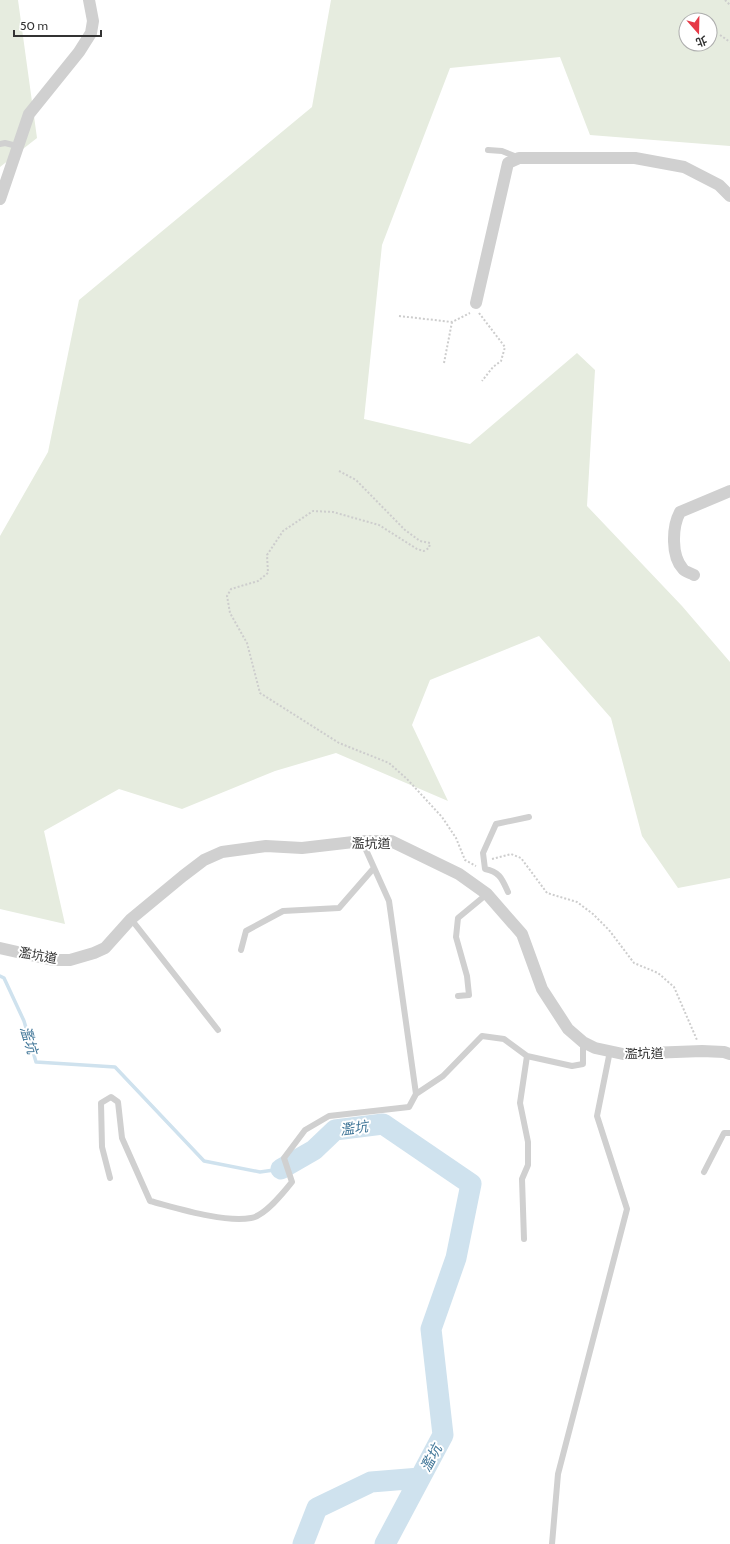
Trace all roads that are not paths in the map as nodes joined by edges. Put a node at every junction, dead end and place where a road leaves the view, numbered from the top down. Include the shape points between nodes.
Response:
1 (88, 0) edge
2 (0, 144) edge
3 (17, 146) junction
4 (488, 150) dead end
5 (519, 158) junction
6 (730, 196) edge
7 (0, 199) edge
8 (476, 303) dead end
9 (730, 491) edge
10 (694, 575) dead end
11 (529, 817) dead end
12 (362, 841) junction
13 (373, 869) junction
14 (508, 892) dead end
15 (487, 894) junction
16 (131, 919) junction
17 (0, 948) edge
18 (240, 950) dead end
19 (458, 996) dead end
20 (218, 1030) dead end
21 (583, 1042) junction
22 (610, 1051) junction
23 (730, 1054) edge
24 (527, 1056) junction
25 (416, 1094) junction
26 (730, 1133) edge
27 (704, 1172) dead end
28 (110, 1178) dead end
29 (524, 1239) dead end
30 (552, 1544) edge

1 - 3 street via 93,21 91,33 29,114
2 - 3 lane
3 - 7 street
4 - 5 lane via 502,151
5 - 6 street via 642,160 684,167 719,185
5 - 8 street via 508,163
9 - 10 street via 680,512 676,520 675,555 684,570
11 - 14 lane via 496,824 483,853 485,869 501,875
12 - 13 lane
12 - 15 street, 濫坑道 via 391,841 459,874
12 - 16 street, 濫坑道 via 302,848 266,846 222,852 204,860
13 - 18 lane via 339,908 283,911 246,931
13 - 25 lane via 388,901
15 - 19 lane via 458,918 456,937 467,976 469,995
15 - 21 street, 濫坑道 via 522,934 542,988 568,1030
16 - 17 street, 濫坑道 via 105,948 94,954 70,960 53,960
16 - 20 lane
21 - 22 street, 濫坑道
21 - 24 lane via 583,1064 572,1066
22 - 23 street, 濫坑道 via 623,1054 702,1050
22 - 30 lane via 597,1116 627,1209 558,1474
24 - 25 lane via 504,1039 482,1036 443,1076
24 - 29 lane via 520,1103 528,1142 528,1165 522,1179
25 - 28 lane via 409,1107 329,1116 305,1130 284,1158 292,1182 277,1201 252,1218 217,1217 150,1201 122,1138 118,1102 110,1097 101,1103 102,1147
26 - 27 lane via 724,1133

